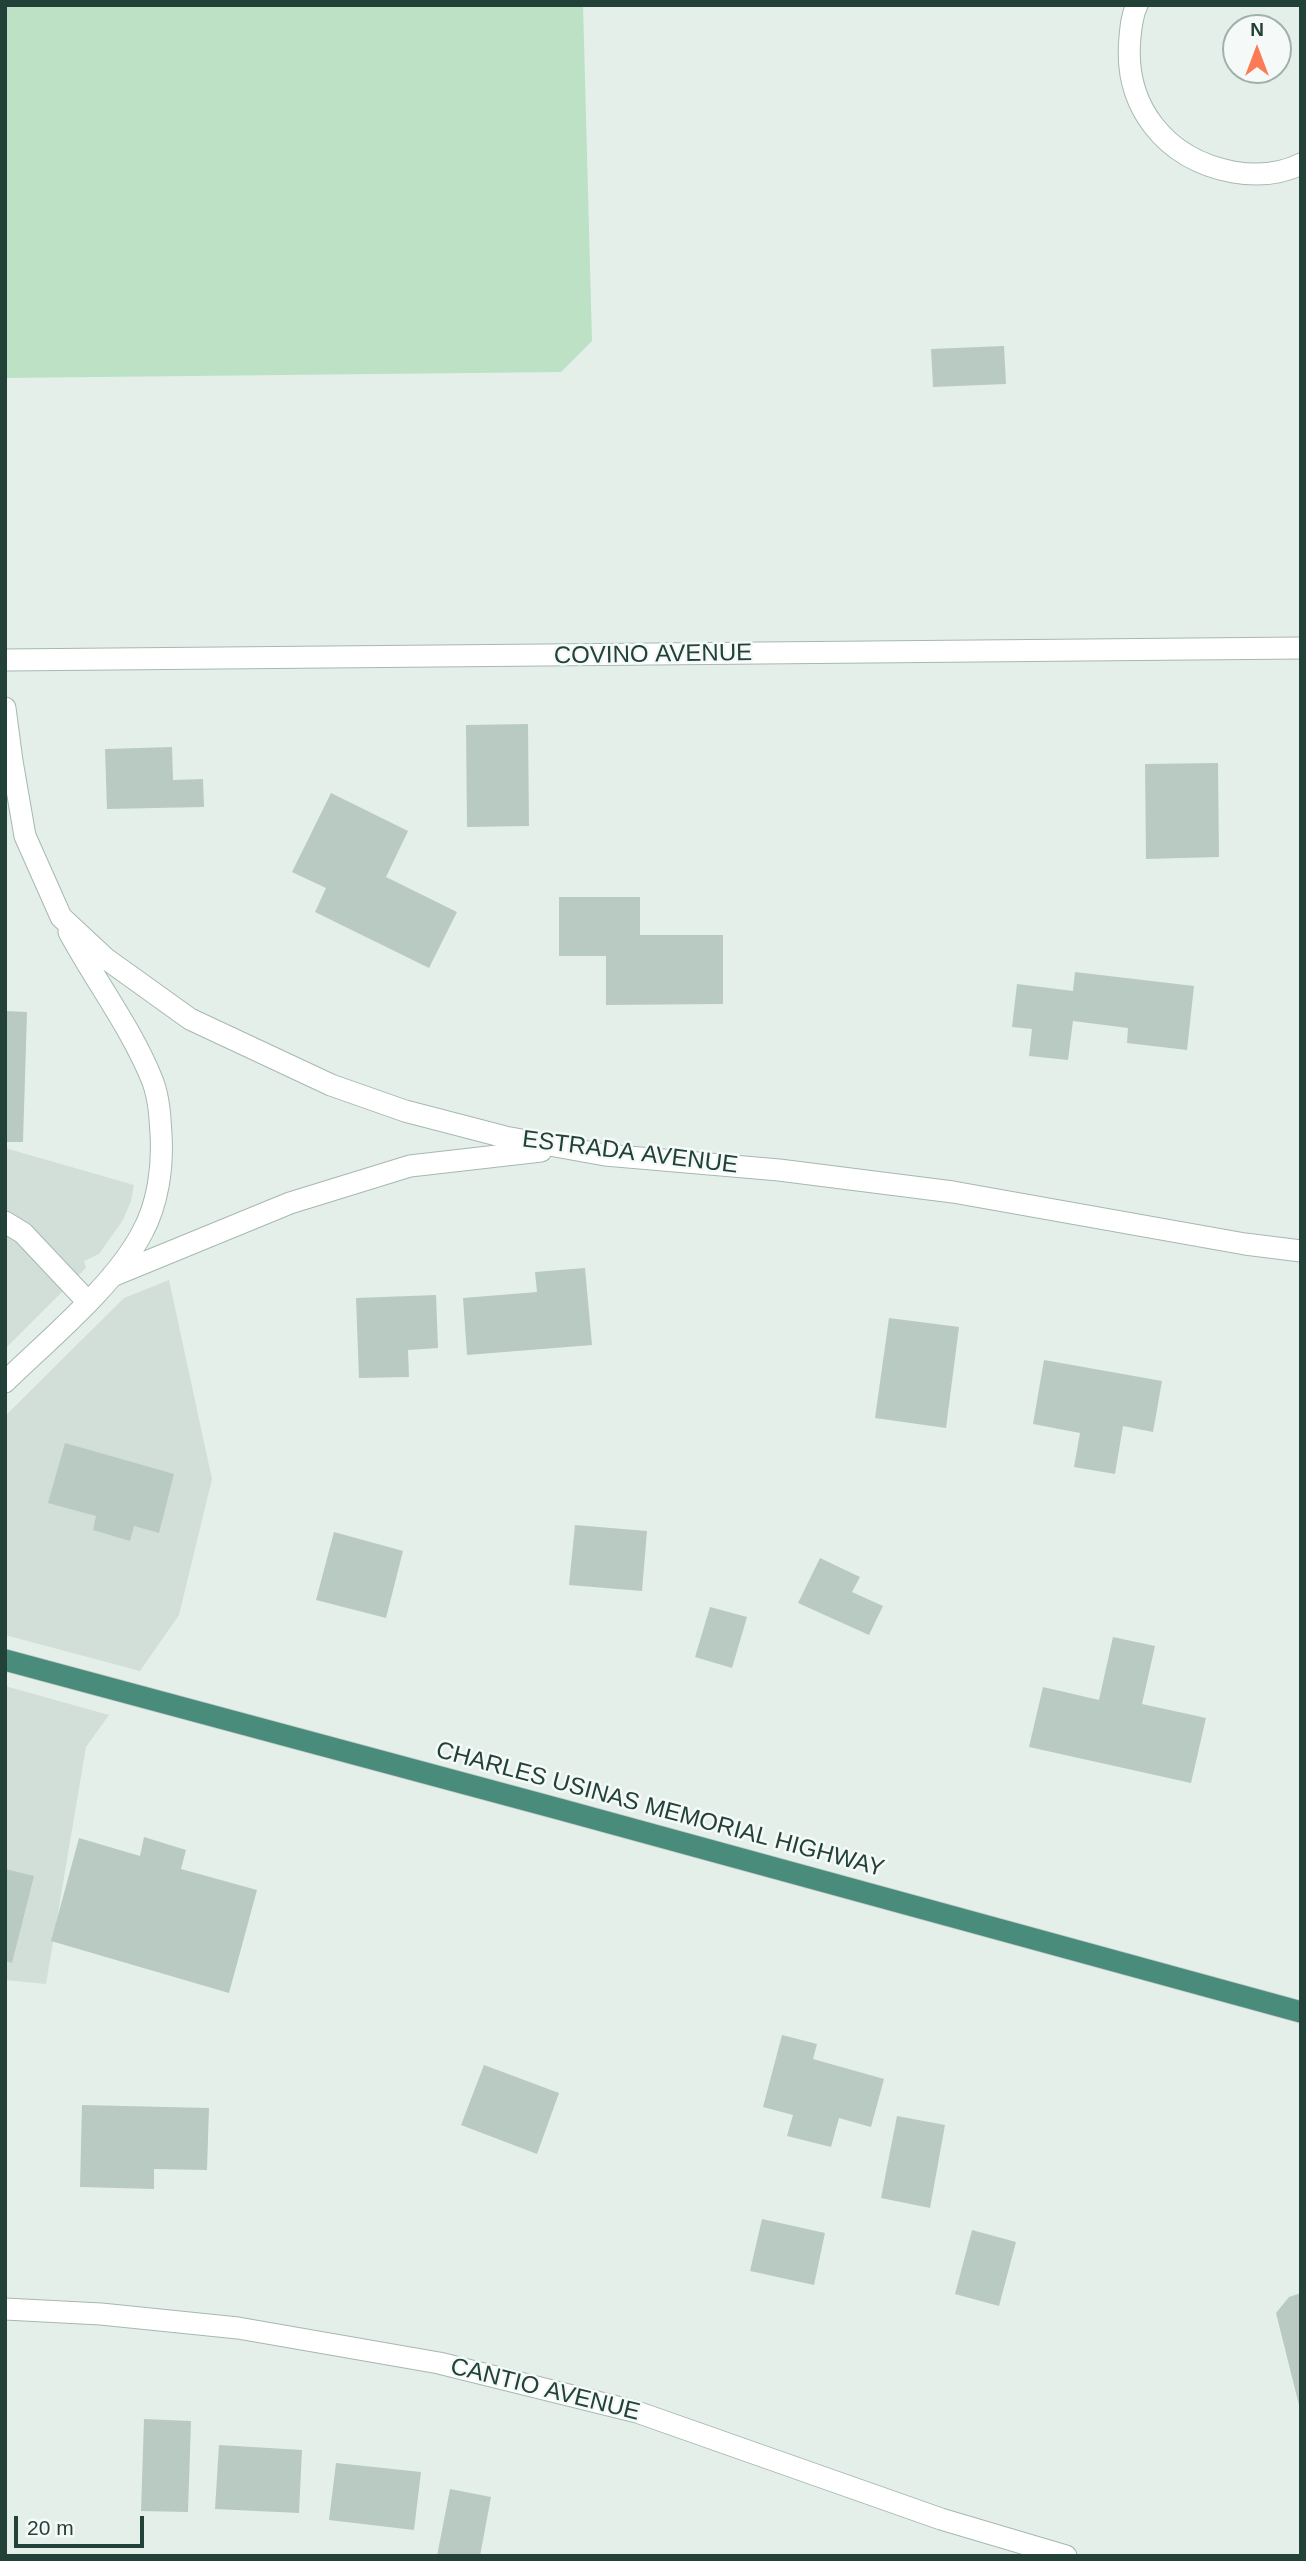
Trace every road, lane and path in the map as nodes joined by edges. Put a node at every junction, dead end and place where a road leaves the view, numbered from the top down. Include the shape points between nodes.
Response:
1 (1137, 5) edge
2 (1301, 164) edge
3 (1301, 648) edge
4 (5, 660) edge
5 (5, 708) edge
6 (61, 917) junction
7 (566, 1148) junction
8 (5, 1222) edge
9 (1301, 1251) edge
10 (112, 1276) junction
11 (87, 1301) junction
12 (5, 1382) edge
13 (5, 1661) edge
14 (1301, 2012) edge
15 (5, 2309) edge
16 (1066, 2556) edge

1 - 2 street via 1129,49 1131,80 1141,109 1164,140 1192,159 1251,175 1287,171
3 - 4 street, COVINO AVENUE
5 - 6 street, ESTRADA AVENUE via 25,836
6 - 7 street, ESTRADA AVENUE via 105,958 190,1019 331,1086 505,1138
6 - 10 street via 130,1036 153,1083 159,1107 163,1159 152,1210
7 - 9 street, ESTRADA AVENUE via 953,1192
7 - 10 street via 410,1166 289,1203
8 - 11 street via 23,1233
10 - 11 street
11 - 12 street
13 - 14 highway, CHARLES USINAS MEMORIAL HIGHWAY
15 - 16 street, CANTIO AVENUE via 238,2328 439,2363 637,2412 941,2519

